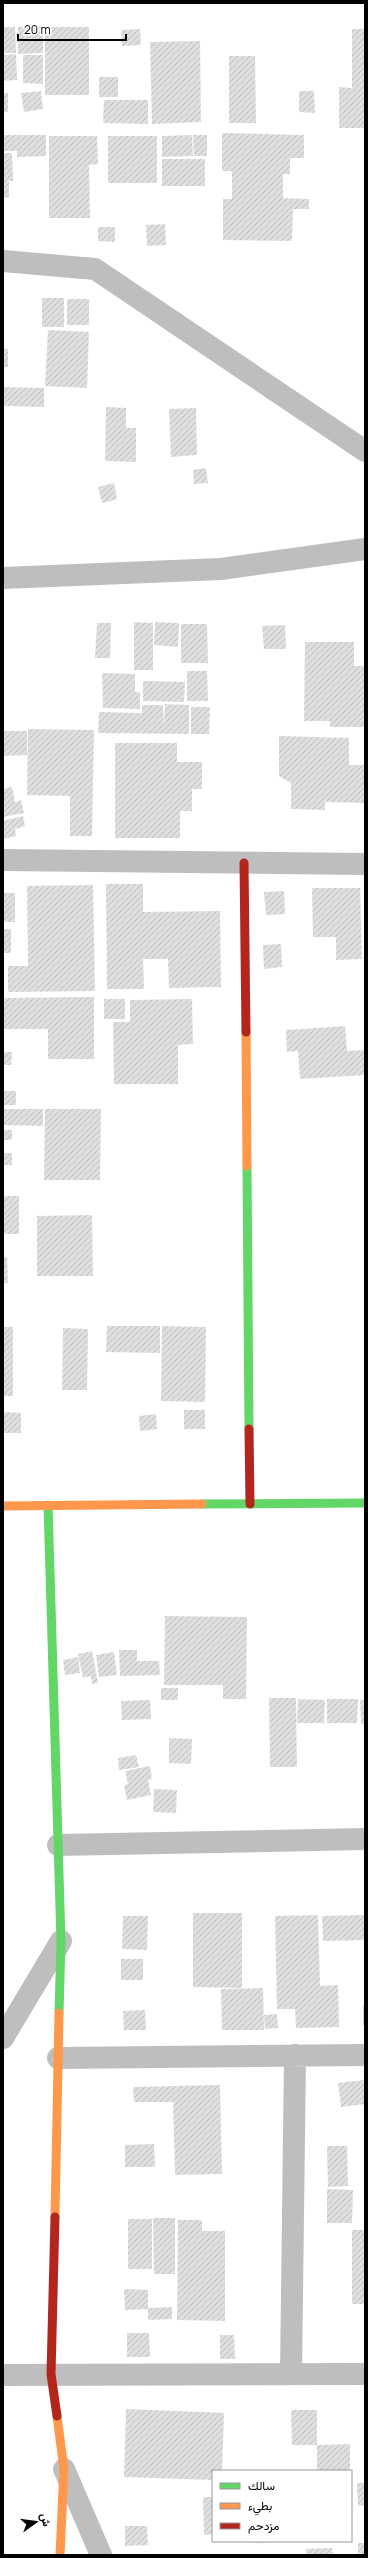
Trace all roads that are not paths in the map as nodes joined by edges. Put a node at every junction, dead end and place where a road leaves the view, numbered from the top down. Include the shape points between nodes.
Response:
1 (3, 262) edge
2 (365, 450) edge
3 (365, 549) edge
4 (3, 578) edge
5 (3, 860) edge
6 (244, 863) junction
7 (365, 864) edge
8 (365, 1503) edge
9 (250, 1504) junction
10 (48, 1505) junction
11 (3, 1506) edge
12 (365, 1839) edge
13 (58, 1845) junction
14 (61, 1941) junction
15 (3, 2038) edge
16 (365, 2055) edge
17 (295, 2056) junction
18 (58, 2058) junction
19 (51, 2374) junction
20 (291, 2374) junction
21 (365, 2374) edge
22 (3, 2375) edge
23 (64, 2469) junction
24 (60, 2555) edge
25 (101, 2555) edge

1 - 2 street via 95,269
3 - 4 street via 221,569
5 - 6 street
6 - 7 street
6 - 9 street
8 - 9 street
9 - 10 street
10 - 11 street
10 - 13 street
12 - 13 street
13 - 14 street
14 - 15 street
14 - 18 street
16 - 17 street
17 - 18 street
17 - 20 street
18 - 19 street
19 - 20 street
19 - 22 street
19 - 23 street
20 - 21 street
23 - 24 street
23 - 25 street

